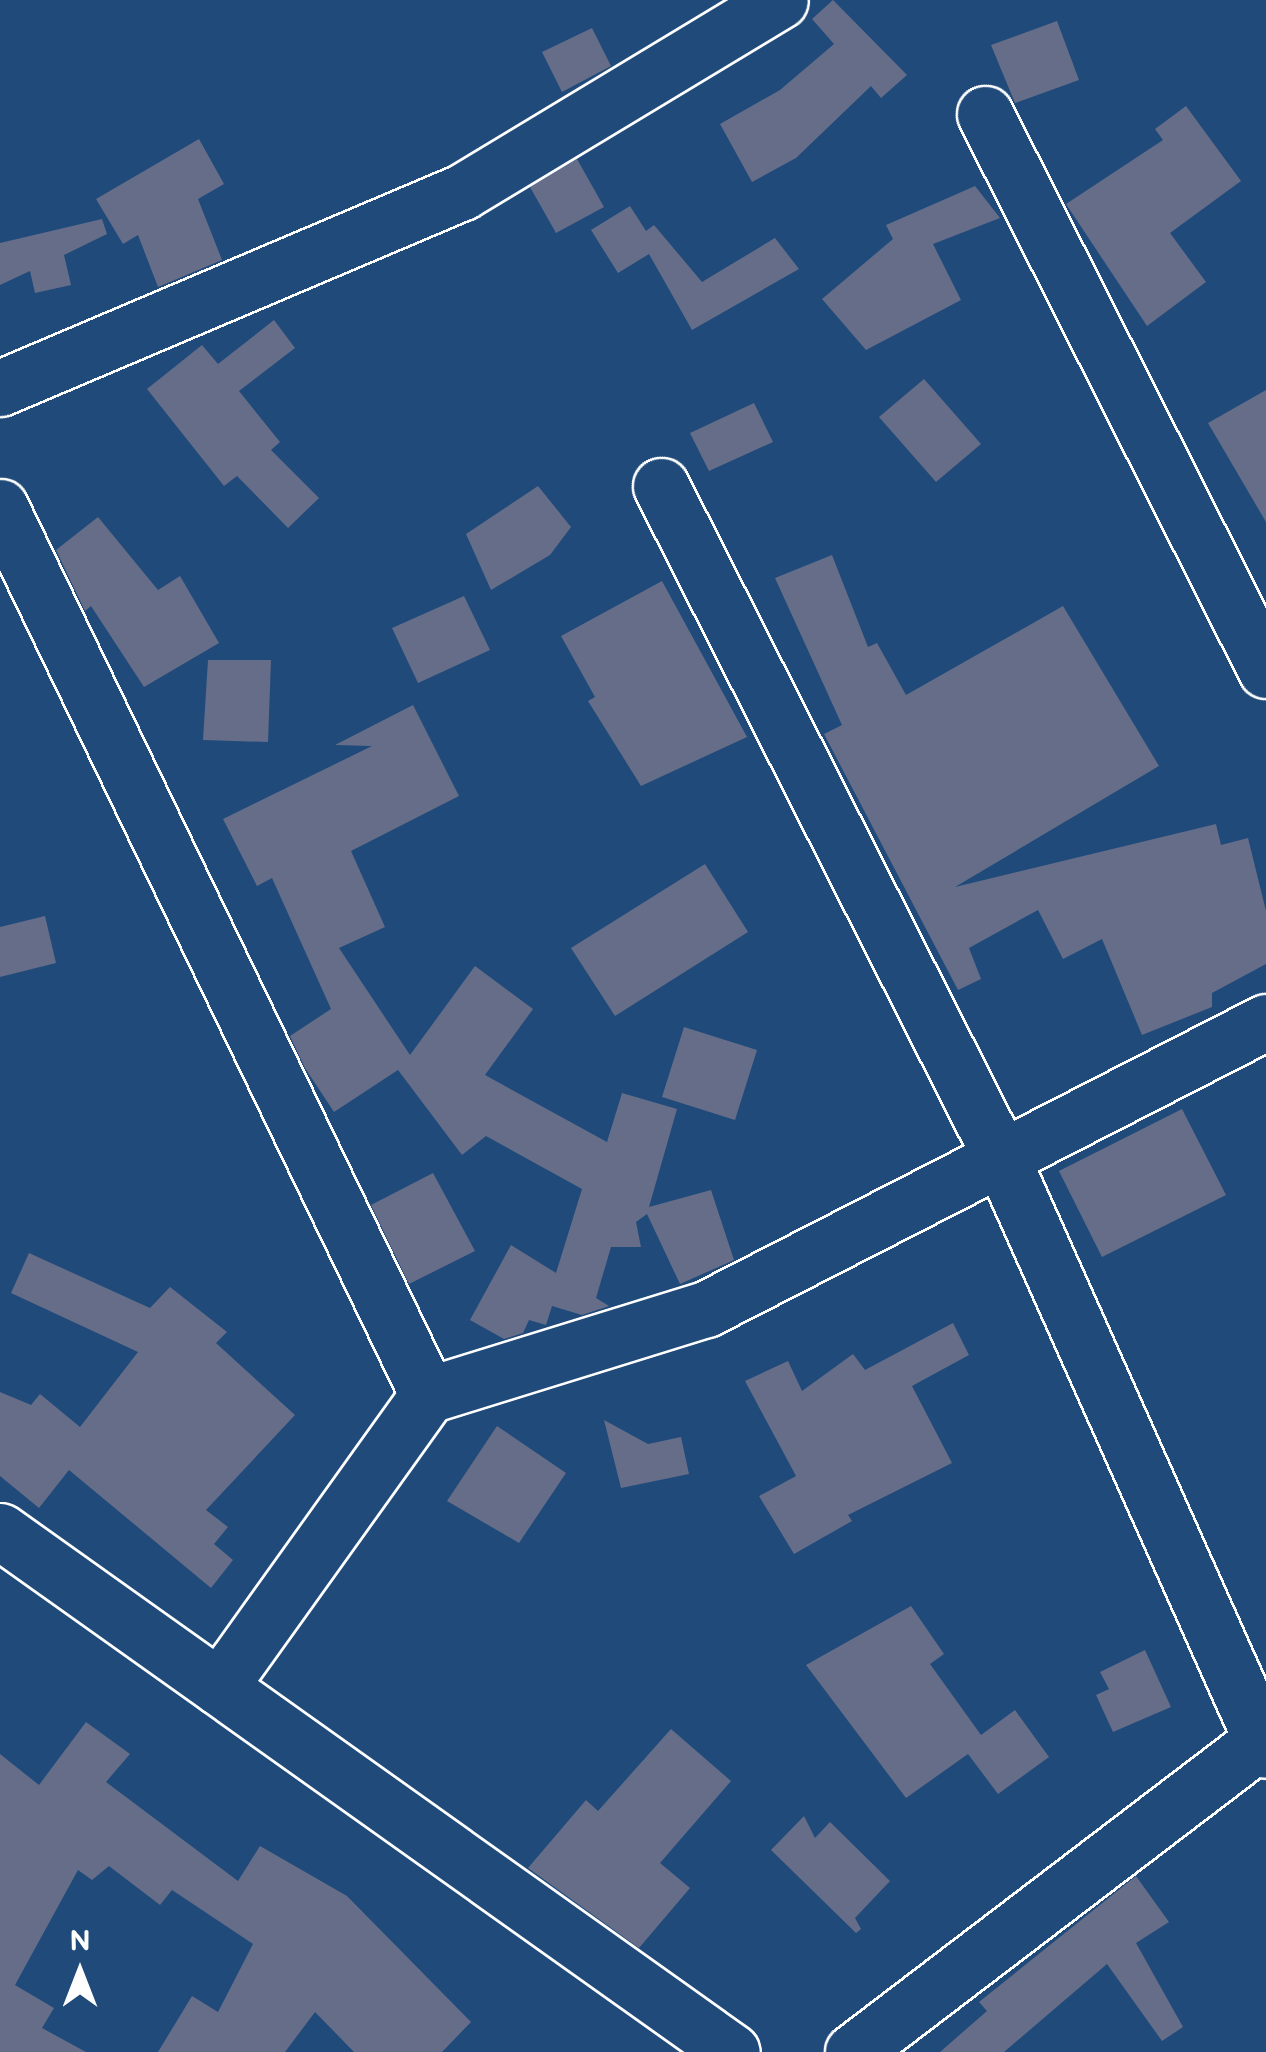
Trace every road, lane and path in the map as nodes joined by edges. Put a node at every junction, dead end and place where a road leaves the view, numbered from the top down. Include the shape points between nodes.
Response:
1 (780, 0) edge
2 (985, 114) dead end
3 (0, 388) edge
4 (660, 486) dead end
5 (0, 507) edge
6 (1266, 670) edge
7 (1266, 1022) edge
8 (1002, 1159) junction
9 (428, 1395) junction
10 (0, 1531) edge
11 (219, 1687) junction
12 (1264, 1742) edge
13 (732, 2052) edge
14 (853, 2052) edge

1 - 3 street via 462,192
2 - 6 street
4 - 8 street
5 - 9 street
7 - 8 street
8 - 9 street via 706,1309
8 - 12 street
9 - 11 street
10 - 11 street
11 - 13 street
12 - 14 street

